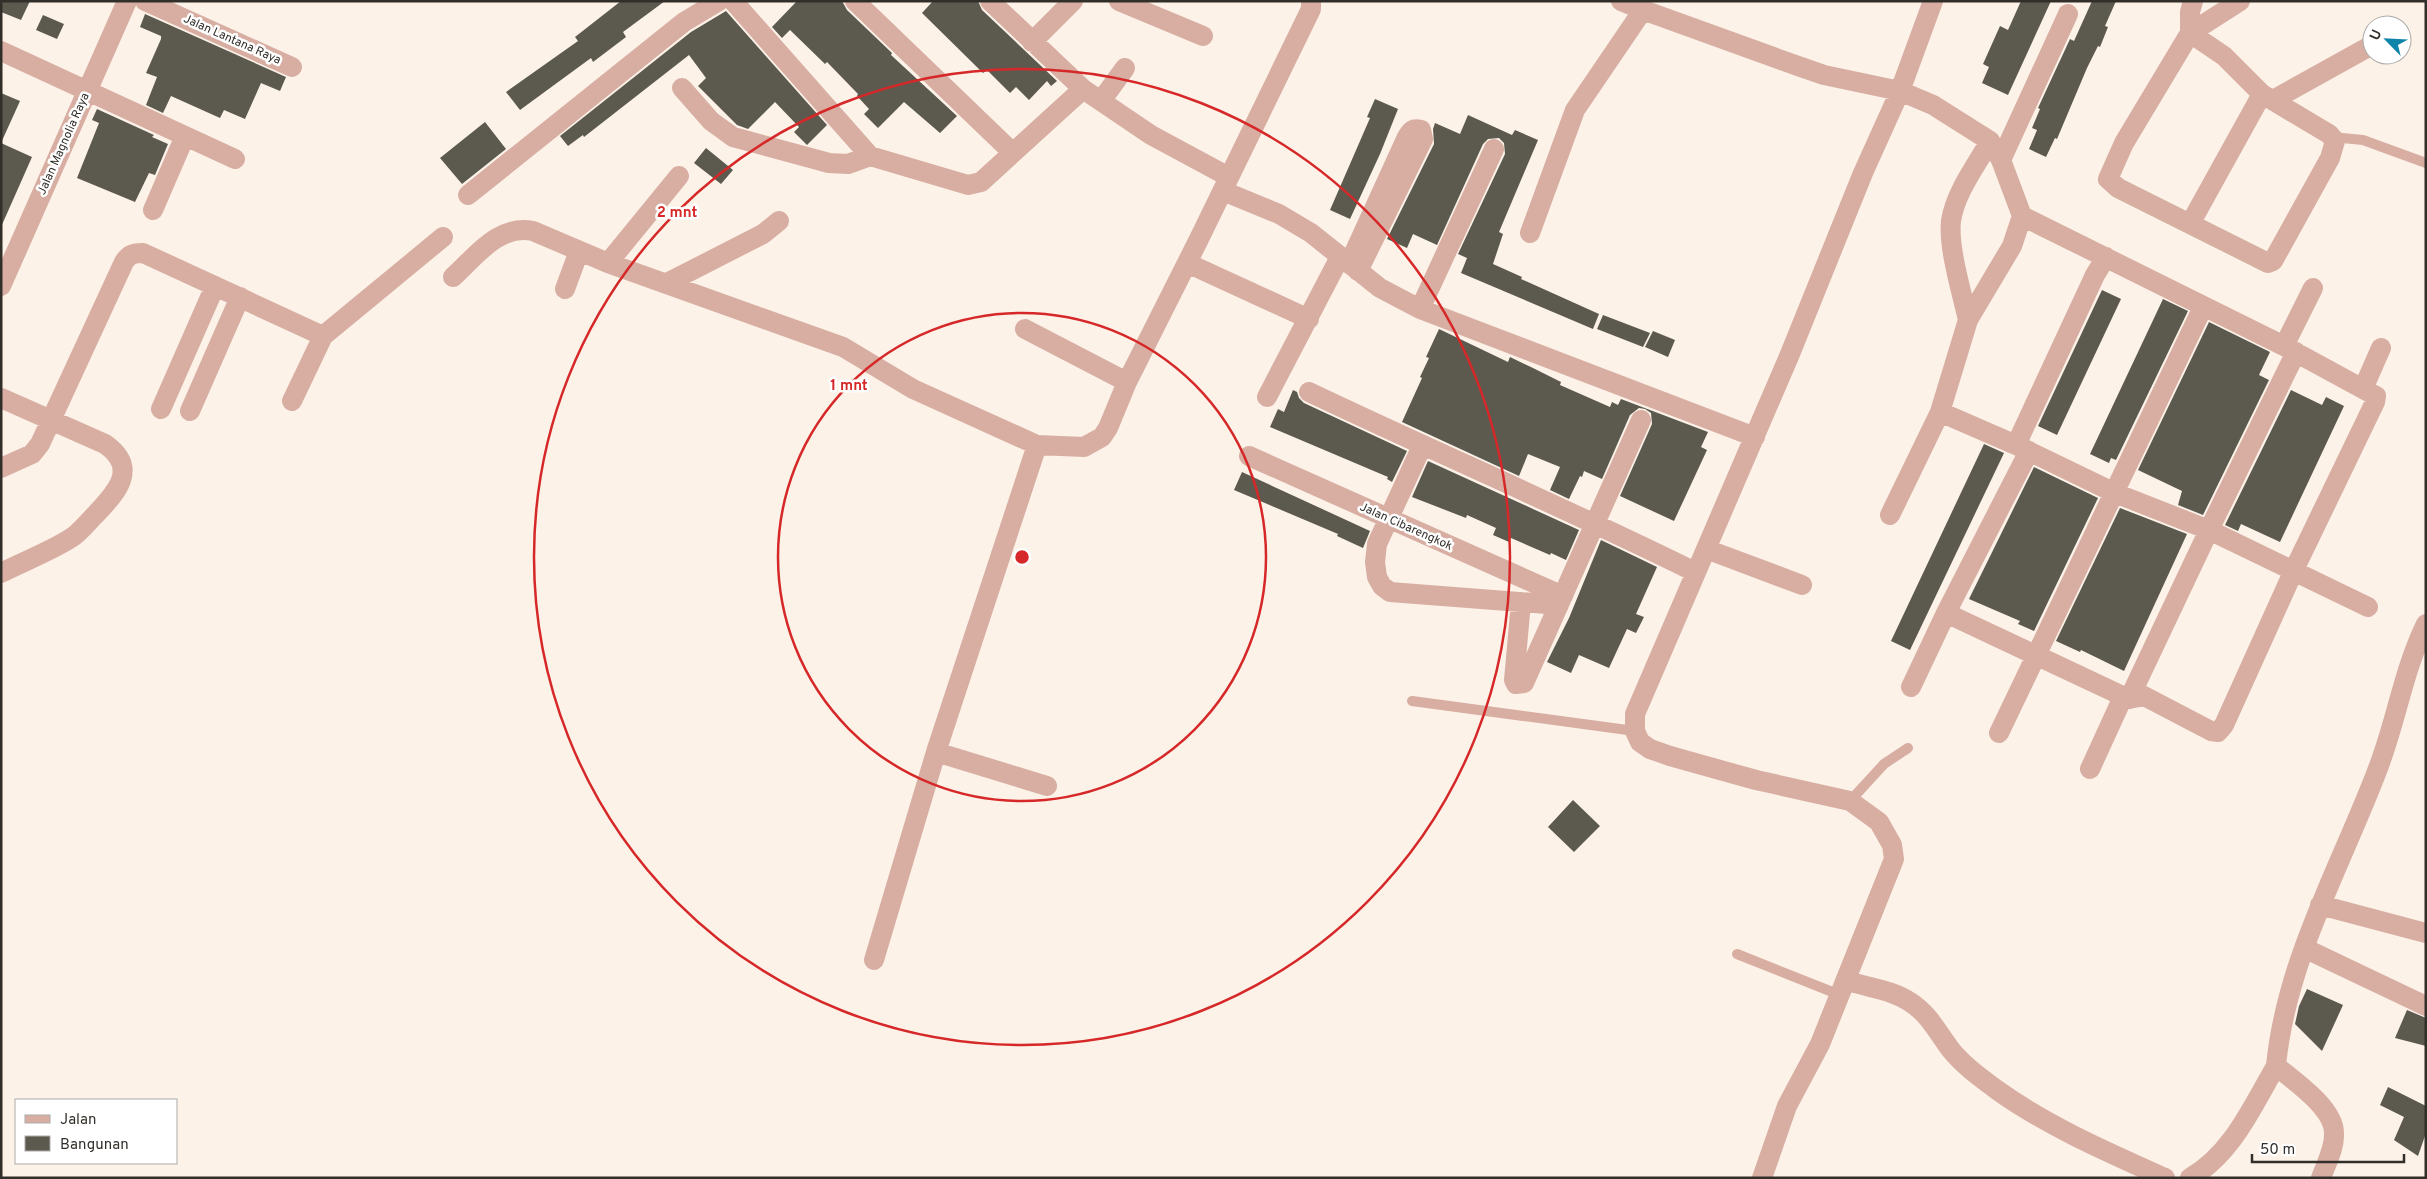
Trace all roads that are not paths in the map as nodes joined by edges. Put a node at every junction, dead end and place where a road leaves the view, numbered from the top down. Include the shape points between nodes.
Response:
1 (127, 1) edge
2 (146, 1) edge
3 (719, 1) edge
4 (733, 1) edge
5 (855, 1) edge
6 (990, 1) edge
7 (1073, 1) edge
8 (1119, 1) edge
9 (1312, 1) edge
10 (1620, 1) edge
11 (1932, 1) edge
12 (2194, 1) edge
13 (2240, 1) edge
14 (1643, 10) junction
15 (2068, 14) dead end
16 (2190, 33) junction
17 (1203, 36) dead end
18 (1032, 42) junction
19 (2362, 50) edge
20 (1, 51) edge
21 (292, 66) dead end
22 (1125, 68) dead end
23 (682, 88) dead end
24 (1083, 89) junction
25 (88, 91) junction
26 (1900, 91) junction
27 (2268, 97) junction
28 (1100, 100) junction
29 (185, 136) junction
30 (2332, 137) junction
31 (1990, 141) junction
32 (1494, 149) dead end
33 (1012, 152) junction
34 (870, 156) junction
35 (235, 159) dead end
36 (2001, 160) junction
37 (2426, 163) edge
38 (680, 176) dead end
39 (1226, 184) junction
40 (468, 195) dead end
41 (153, 210) dead end
42 (2022, 216) junction
43 (779, 221) dead end
44 (2190, 224) junction
45 (1530, 233) dead end
46 (443, 237) dead end
47 (579, 251) junction
48 (2106, 257) junction
49 (1187, 262) junction
50 (608, 263) junction
51 (1349, 264) junction
52 (454, 277) dead end
53 (667, 283) junction
54 (1, 286) edge
55 (215, 286) junction
56 (2313, 288) dead end
57 (565, 289) dead end
58 (240, 297) junction
59 (2202, 307) junction
60 (1420, 309) junction
61 (1309, 319) junction
62 (1968, 320) junction
63 (1025, 329) dead end
64 (323, 336) junction
65 (2381, 348) dead end
66 (2290, 349) junction
67 (1127, 382) junction
68 (2363, 389) junction
69 (1308, 392) dead end
70 (1267, 397) dead end
71 (1, 398) edge
72 (292, 401) dead end
73 (161, 409) dead end
74 (190, 410) dead end
75 (1940, 412) junction
76 (1641, 420) dead end
77 (52, 421) junction
78 (1755, 437) junction
79 (1037, 445) junction
80 (1422, 446) junction
81 (2023, 448) junction
82 (1249, 456) dead end
83 (1, 468) edge
84 (2115, 493) junction
85 (1890, 515) dead end
86 (1389, 519) junction
87 (1596, 523) junction
88 (2208, 530) junction
89 (1706, 548) junction
90 (2294, 570) junction
91 (1695, 572) junction
92 (1, 573) edge
93 (1802, 585) dead end
94 (1561, 601) junction
95 (1521, 602) junction
96 (2368, 607) dead end
97 (1946, 613) junction
98 (2426, 624) edge
99 (2036, 654) junction
100 (1911, 687) dead end
101 (2126, 698) junction
102 (1412, 700) dead end
103 (1635, 731) junction
104 (2000, 733) dead end
105 (1908, 748) dead end
106 (936, 752) junction
107 (2090, 769) dead end
108 (1047, 786) dead end
109 (1850, 801) junction
110 (2320, 904) junction
111 (2426, 933) edge
112 (2304, 948) junction
113 (1737, 954) dead end
114 (874, 960) dead end
115 (1843, 987) junction
116 (2426, 1006) edge
117 (2276, 1066) junction
118 (1762, 1178) edge
119 (2165, 1178) edge
120 (2190, 1178) edge
121 (2321, 1178) edge

1 - 25 street, Jalan Magnolia Raya
2 - 21 street, Jalan Lantana Raya
3 - 40 street via 684,22
4 - 34 street
5 - 33 street
6 - 18 street
7 - 18 street
8 - 17 street
9 - 39 street
10 - 14 street
11 - 26 street
12 - 16 street via 2190,12
13 - 16 street
14 - 26 street via 1824,75
14 - 45 street via 1575,110
15 - 36 street
16 - 27 street via 2224,56
16 - 44 street via 2124,143 2108,180
18 - 24 street
19 - 27 street
20 - 25 street
22 - 28 street
23 - 34 street via 711,121 733,137 829,163 848,164
24 - 28 street
24 - 33 street
25 - 29 street
25 - 54 street, Jalan Magnolia Raya
26 - 31 street via 1933,104
26 - 78 street via 1862,173
27 - 30 street
27 - 44 street
28 - 39 street
29 - 35 street
29 - 41 street
30 - 37 lane via 2363,140
30 - 44 street via 2335,141 2330,158 2272,262 2267,263
31 - 36 street
31 - 62 street via 1958,197 1951,220 1950,236
32 - 60 street
33 - 34 street via 981,182 968,185
36 - 42 street
38 - 50 street
39 - 49 street
39 - 51 street via 1310,233
42 - 48 street
42 - 62 street via 2012,246
43 - 53 street via 763,234
46 - 64 street
47 - 50 street
47 - 52 street via 533,232 511,230 496,238
47 - 57 street
48 - 59 street
48 - 81 street via 2095,275
49 - 61 street
49 - 67 street
50 - 53 street
51 - 51 street via 1410,130 1421,130 1422,140
51 - 60 street via 1380,288
51 - 61 street
53 - 79 street via 843,348 912,388
55 - 58 street
55 - 73 street
55 - 77 street via 143,253 128,256
56 - 66 street
58 - 64 street
58 - 74 street
59 - 66 street
59 - 84 street
60 - 78 street
61 - 70 street
62 - 75 street
63 - 67 street
64 - 72 street
65 - 68 street
66 - 68 street
66 - 88 street
67 - 79 street via 1108,428 1094,444 1084,447
68 - 90 street via 2376,396 2375,402
69 - 80 street
71 - 77 street
75 - 81 street
75 - 85 street
76 - 87 street
77 - 83 street via 36,451
77 - 92 street via 109,448 122,464 120,485 112,498 74,536
78 - 89 street
79 - 106 street
80 - 86 street
80 - 87 street
81 - 84 street
81 - 97 street
82 - 86 street, Jalan Cibarengkok
84 - 88 street
84 - 99 street
86 - 94 street, Jalan Cibarengkok
86 - 95 street via 1377,544 1375,562 1376,577 1390,592
87 - 91 street
87 - 94 street
88 - 90 street
88 - 101 street
89 - 91 street
89 - 93 street
90 - 96 street
90 - 101 street via 2218,732 2144,696
91 - 103 street via 1634,714
94 - 95 street
94 - 95 street via 1524,683 1516,684
97 - 99 street
97 - 100 street
98 - 110 street via 2401,688 2377,770
99 - 101 street
99 - 104 street
101 - 107 street
102 - 103 lane
103 - 109 street via 1640,742 1670,756
105 - 109 lane via 1884,764
106 - 108 street
106 - 114 street
109 - 115 street via 1879,822 1892,845 1894,859
110 - 111 street
110 - 112 street
112 - 116 street
112 - 117 street via 2280,1030
113 - 115 lane
115 - 118 street via 1820,1044 1788,1106
115 - 119 street via 1897,994 1909,1001 1928,1017 1952,1052 1999,1091 2070,1135
117 - 120 street via 2239,1130 2216,1160
117 - 121 street via 2308,1092 2330,1117 2334,1132 2332,1151

